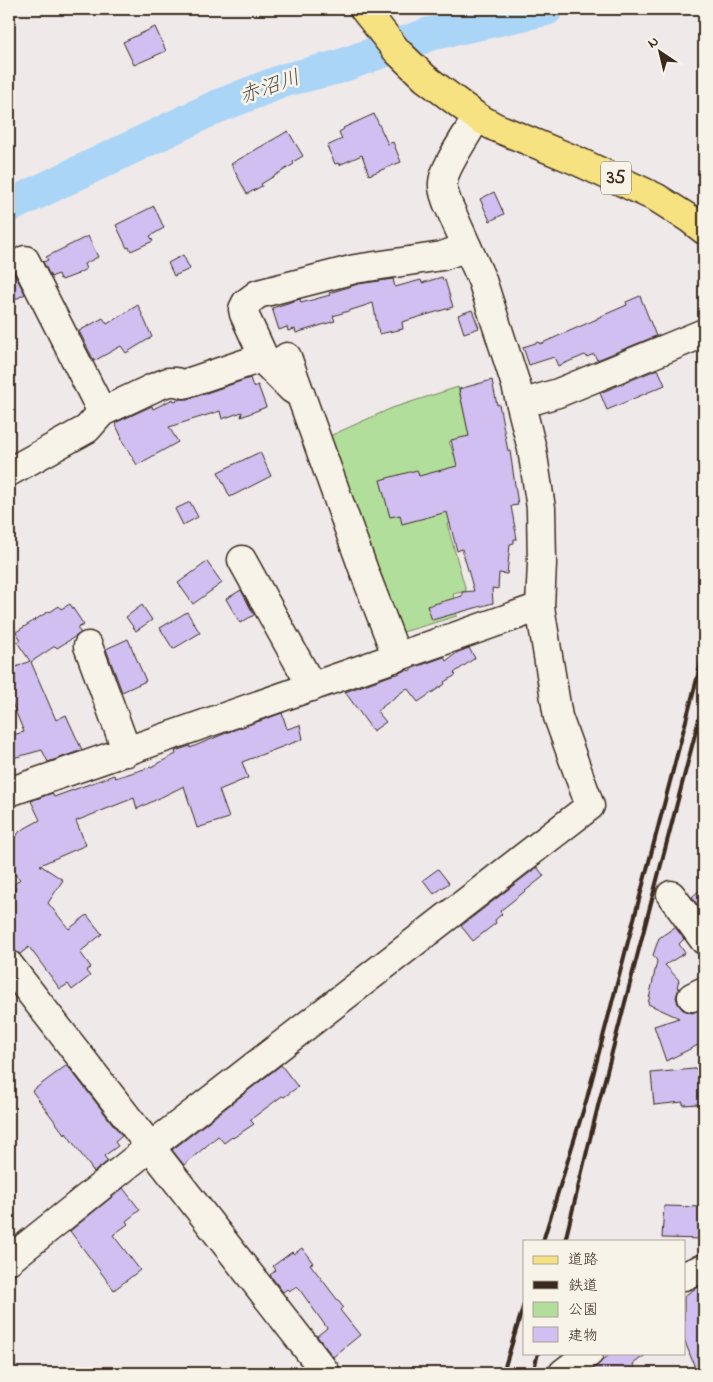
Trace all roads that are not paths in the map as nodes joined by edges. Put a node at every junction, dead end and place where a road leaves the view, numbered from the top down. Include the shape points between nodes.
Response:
1 (365, 11) edge
2 (477, 117) junction
3 (704, 230) edge
4 (467, 247) junction
5 (25, 260) dead end
6 (704, 333) edge
7 (275, 357) junction
8 (521, 404) junction
9 (102, 412) junction
10 (11, 465) edge
11 (242, 560) dead end
12 (540, 607) junction
13 (88, 646) dead end
14 (398, 657) junction
15 (312, 687) junction
16 (127, 752) junction
17 (9, 792) edge
18 (671, 895) dead end
19 (689, 928) edge
20 (9, 965) edge
21 (150, 1147) junction
22 (11, 1255) edge
23 (704, 1268) edge
24 (686, 1275) edge
25 (588, 1354) edge
26 (326, 1373) edge
27 (563, 1373) edge

1 - 2 main road, 35 via 396,51 425,78
2 - 3 main road, 35 via 657,198
2 - 4 street via 445,170 442,184
4 - 7 street via 442,256 355,269 258,294 246,303 244,314
4 - 8 street via 482,280
5 - 9 street
6 - 8 street via 558,394
7 - 9 street via 184,384 168,382 154,386
7 - 14 street via 267,364 300,394
8 - 12 street via 541,508
9 - 10 street via 87,429
11 - 15 street
12 - 14 street
12 - 21 street via 558,717 590,806
13 - 16 street
14 - 15 street
15 - 16 street
16 - 17 street
18 - 19 street
20 - 21 street
21 - 22 street
21 - 26 street
23 - 24 street
25 - 27 street

